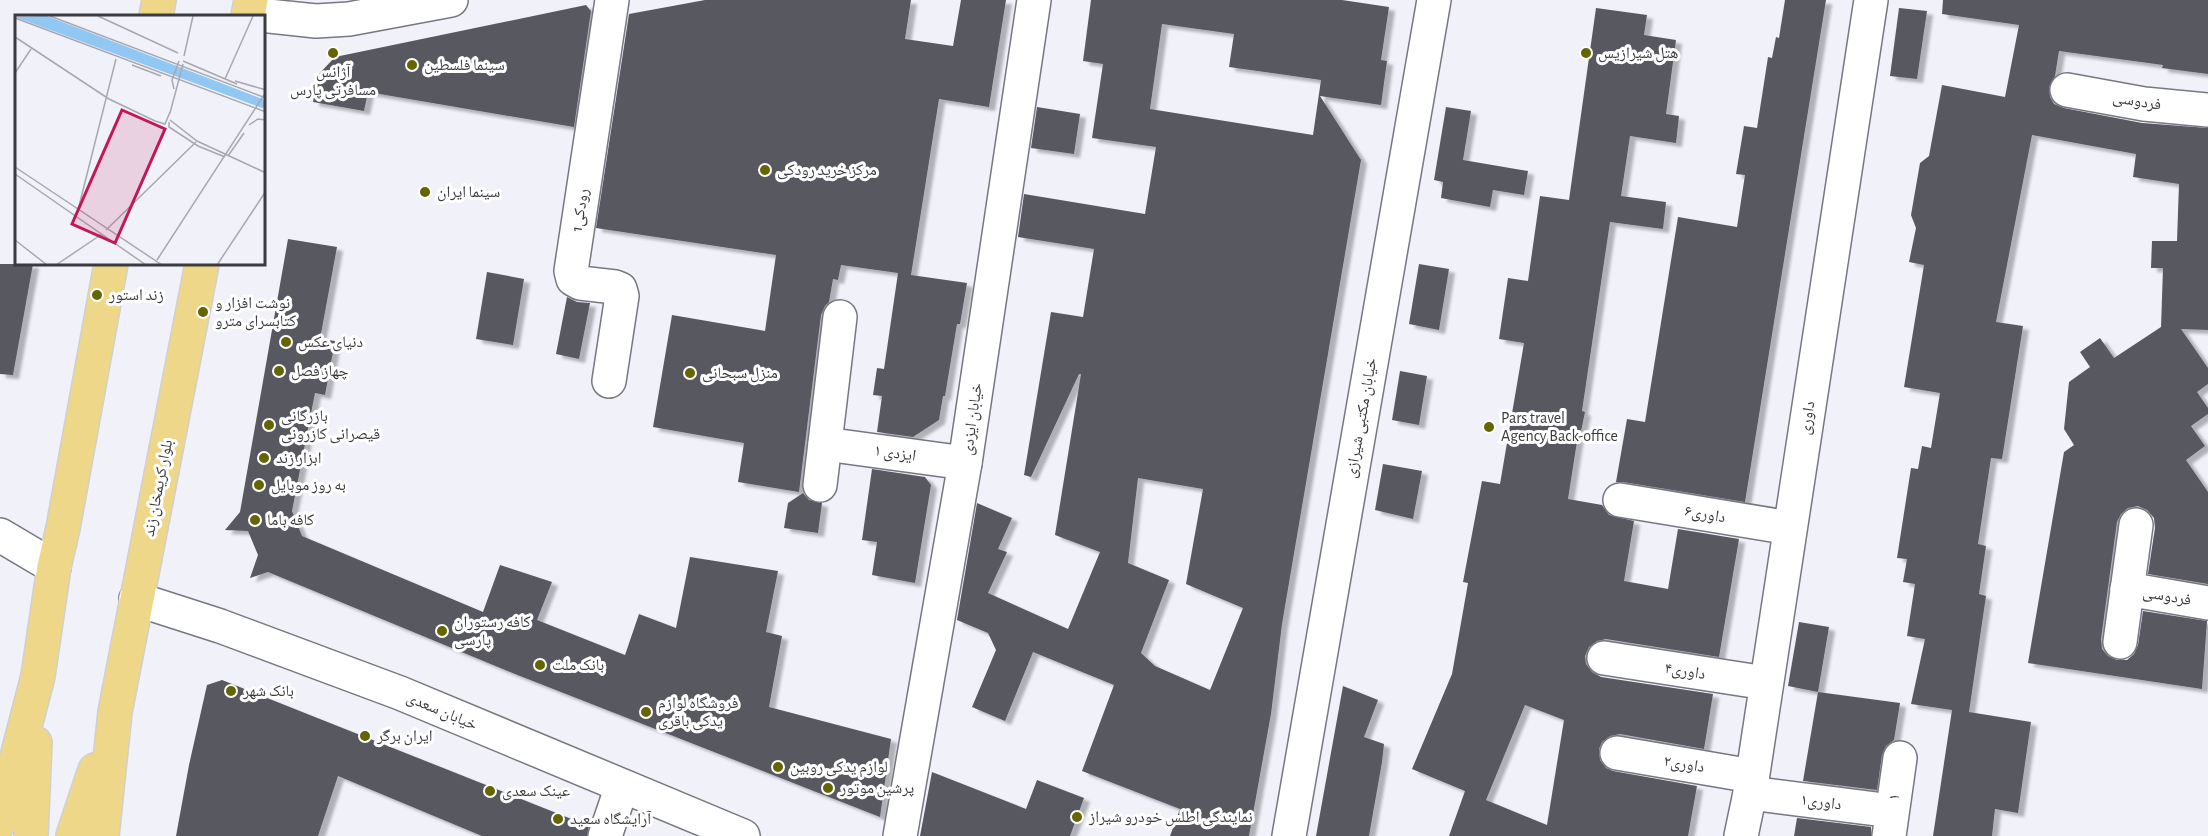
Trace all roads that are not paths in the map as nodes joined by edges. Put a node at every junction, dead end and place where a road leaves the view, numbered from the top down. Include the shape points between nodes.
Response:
1 (159, 0) edge
2 (451, 0) edge
3 (612, 0) edge
4 (1034, 0) edge
5 (1434, 0) edge
6 (1871, 0) edge
7 (249, 10) edge
8 (156, 15) edge
9 (2067, 90) dead end
10 (2208, 110) edge
11 (111, 266) edge
12 (202, 266) edge
13 (840, 317) dead end
14 (609, 381) dead end
15 (825, 444) junction
16 (965, 463) junction
17 (820, 484) dead end
18 (1620, 500) dead end
19 (2136, 525) dead end
20 (1790, 528) junction
21 (0, 535) edge
22 (54, 567) junction
23 (2127, 589) junction
24 (136, 598) junction
25 (2208, 603) edge
26 (2120, 642) dead end
27 (1604, 658) dead end
28 (38, 676) junction
29 (1766, 683) junction
30 (115, 712) junction
31 (1617, 753) dead end
32 (1900, 758) dead end
33 (1751, 784) junction
34 (622, 786) junction
35 (0, 822) edge
36 (1890, 823) edge
37 (31, 836) edge
38 (73, 836) edge
39 (102, 836) edge
40 (605, 836) edge
41 (743, 836) edge
42 (900, 836) edge
43 (1288, 836) edge
44 (1741, 836) edge

1 - 8 main road
2 - 7 street via 349,19 316,21
3 - 14 street, 1رودکی via 570,271 580,283 620,289
4 - 16 street, خیابان ایزدی
5 - 43 street, خیابان مکتبی شیرازی
6 - 20 street, داوری
9 - 10 street, فردوسی via 2144,104
11 - 22 main road
12 - 24 main road, بلوار کریمخان زند
13 - 15 street
15 - 16 street, ایزدی ۱
15 - 17 street
16 - 42 street, خیابان ایزدی
18 - 20 street, داوری۶
19 - 23 street
20 - 29 street, داوری
21 - 22 street
22 - 28 main road
23 - 25 street, فردوسی
23 - 26 street
24 - 30 main road, بلوار کریمخان زند
24 - 34 street, خیابان سعدی via 400,693
27 - 29 street, داوری۴
28 - 35 main road
28 - 37 main road
29 - 33 street, داوری
30 - 38 main road, بلوار کریمخان زند
30 - 39 main road, بلوار کریمخان زند
31 - 33 street, داوری۲
32 - 36 street, ۱
33 - 36 street, داوری۱
33 - 44 street, داوری
34 - 40 street
34 - 41 street, خیابان سعدی

